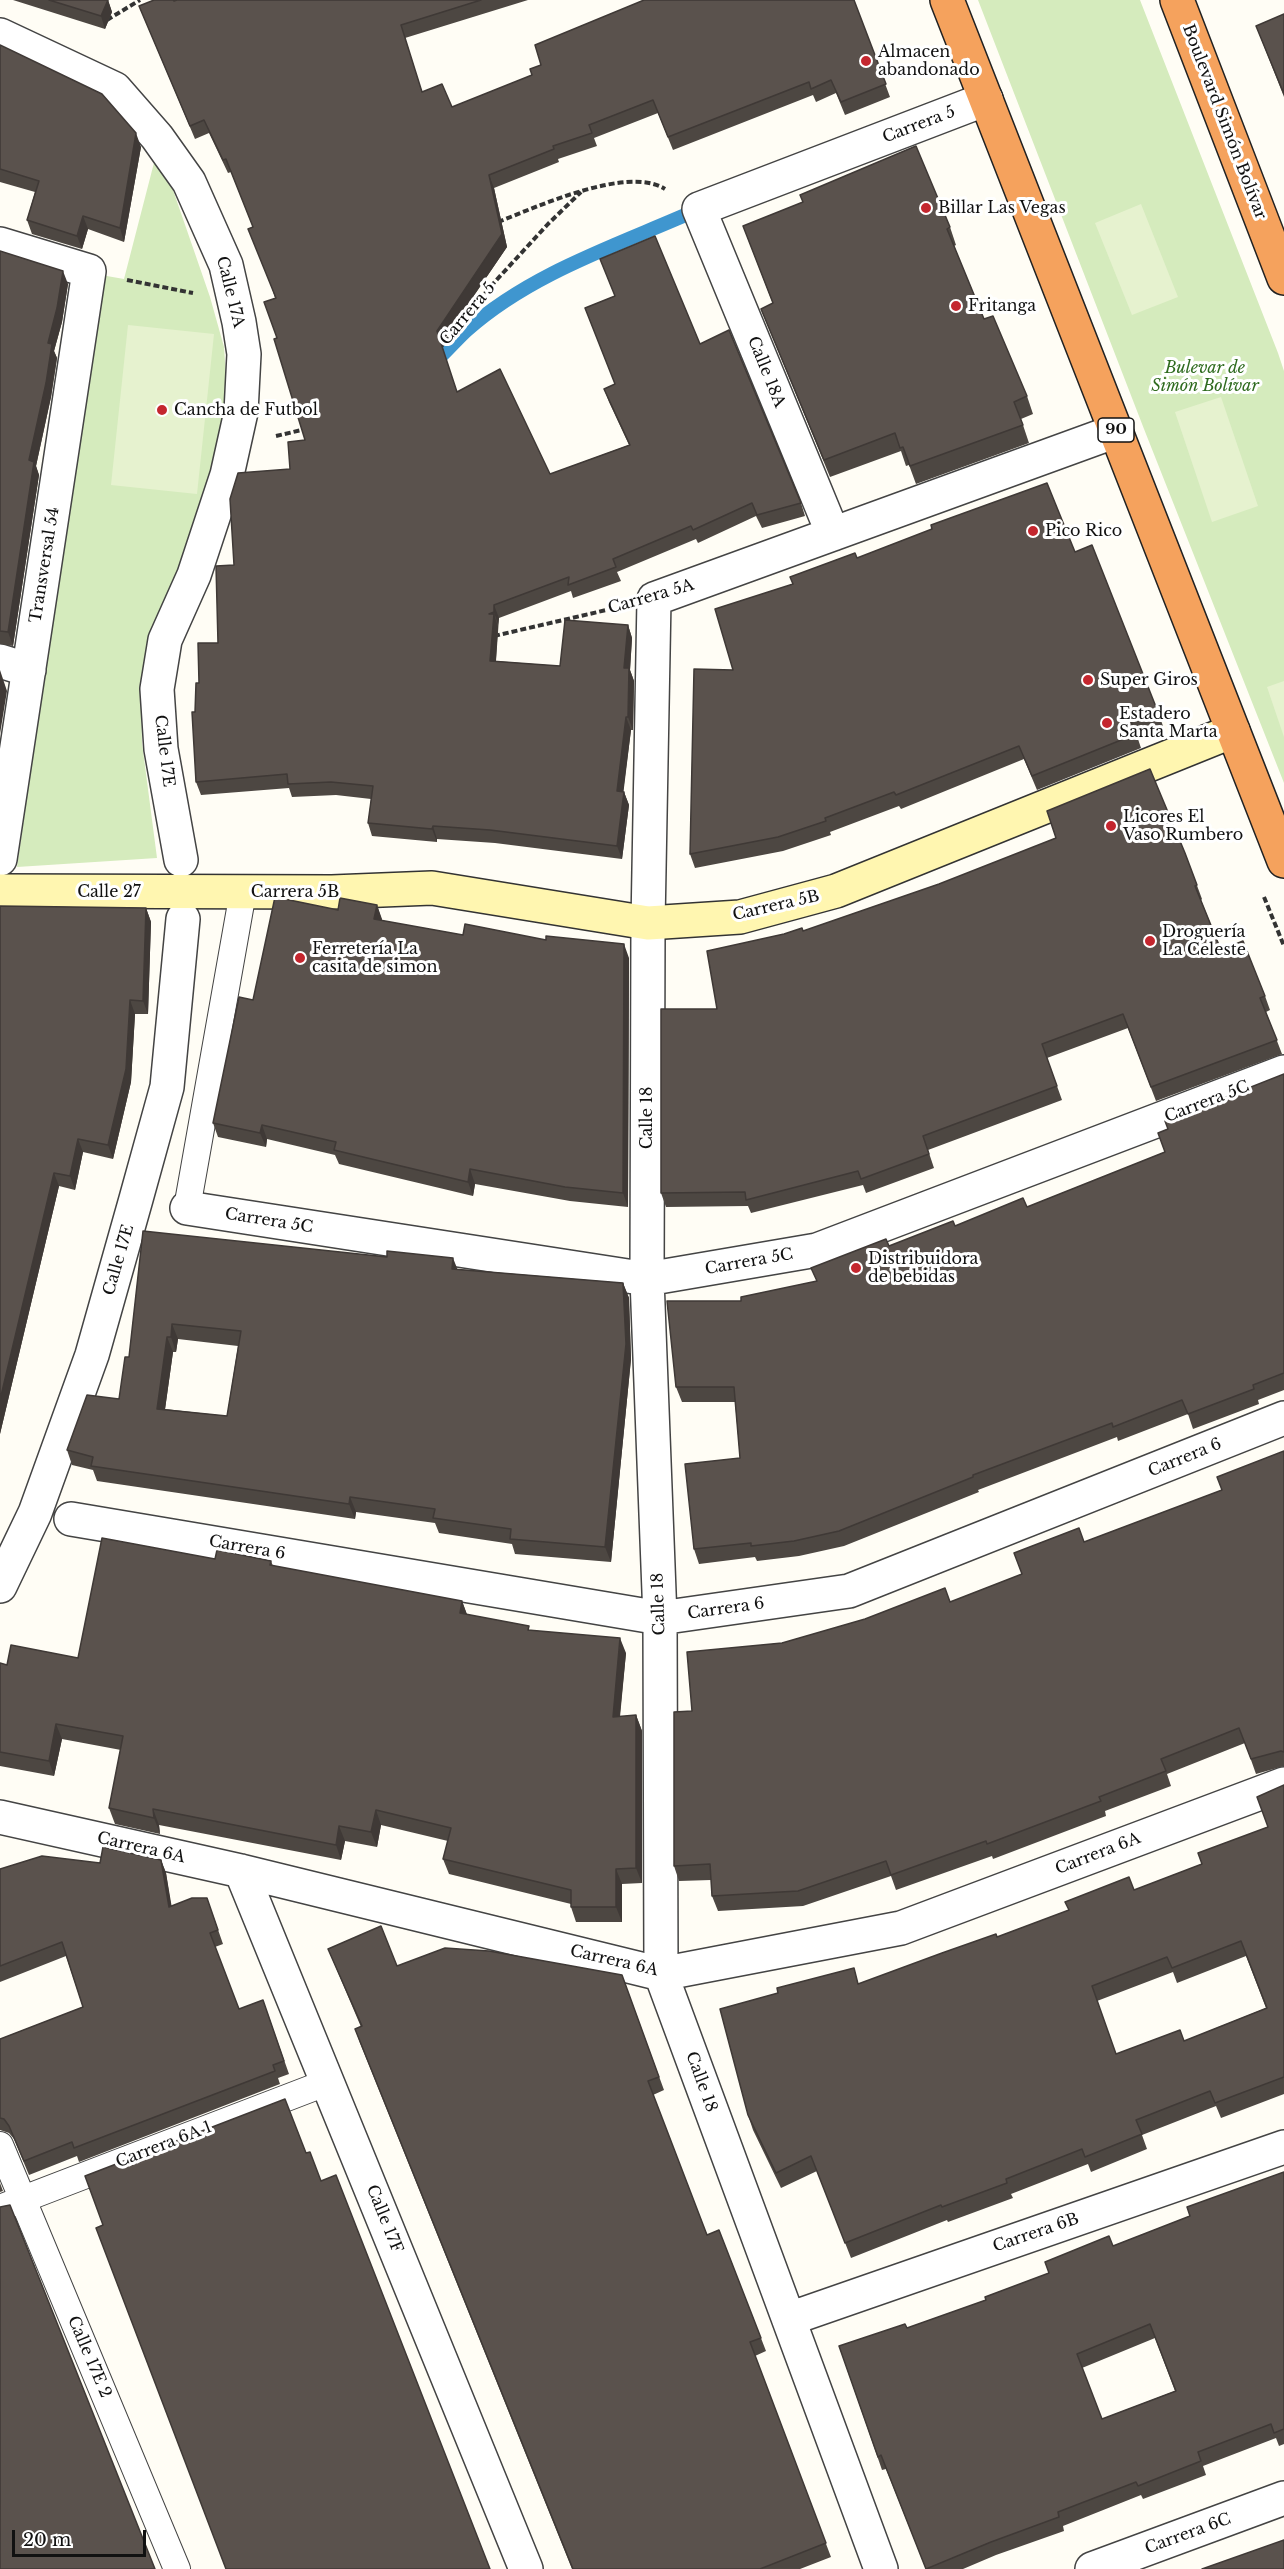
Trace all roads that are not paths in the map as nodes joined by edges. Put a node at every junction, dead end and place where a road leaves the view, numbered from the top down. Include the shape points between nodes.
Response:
1 (947, 0) edge
2 (1177, 0) edge
3 (0, 35) edge
4 (986, 99) junction
5 (699, 209) joint
6 (0, 244) edge
7 (1284, 278) edge
8 (1116, 431) junction
9 (833, 534) junction
10 (654, 599) joint
11 (165, 640) joint
12 (14, 666) edge
13 (1233, 731) junction
14 (0, 859) edge
15 (181, 860) dead end
16 (1284, 861) edge
17 (0, 891) edge
18 (231, 892) junction
19 (183, 919) dead end
20 (648, 922) junction
21 (1284, 1072) edge
22 (187, 1208) joint
23 (647, 1279) junction
24 (1284, 1418) edge
25 (71, 1519) dead end
26 (0, 1586) edge
27 (660, 1618) junction
28 (1284, 1784) edge
29 (0, 1817) edge
30 (241, 1871) junction
31 (661, 1974) junction
32 (328, 2082) junction
33 (0, 2145) edge
34 (1284, 2147) edge
35 (11, 2203) edge
36 (789, 2319) junction
37 (1284, 2498) edge
38 (177, 2569) edge
39 (526, 2569) edge
40 (881, 2569) edge
41 (1092, 2569) edge

1 - 4 highway, 90
2 - 7 highway, Boulevard Simón Bolívar
3 - 11 street, Calle 17A via 115,89 157,136 189,182 226,265 244,354 241,412 226,475 194,575
4 - 5 street, Carrera 5
4 - 8 highway, 90
5 - 9 street, Calle 18A
6 - 12 street, Transversal 54 via 89,271
8 - 9 street, Carrera 5A
8 - 13 highway, 90
9 - 10 street, Carrera 5A
10 - 20 street, Calle 18
11 - 15 street, Calle 17E via 157,689 161,749
12 - 14 street, Transversal 54
13 - 16 highway, 90
13 - 20 street, Carrera 5B via 836,891 740,917
17 - 18 street, Calle 27
18 - 20 street, Carrera 5B via 432,888
18 - 22 lane
19 - 26 street, Calle 17E via 167,1087 93,1355 35,1513
20 - 23 street, Calle 18
21 - 23 street, Carrera 5C via 817,1250
22 - 23 street, Carrera 5C
23 - 27 street, Calle 18
24 - 27 street, Carrera 6 via 849,1591
25 - 27 street, Carrera 6
27 - 31 street, Calle 18
28 - 31 street, Carrera 6A via 901,1928
29 - 30 street, Carrera 6A
30 - 31 street, Carrera 6A
30 - 32 street, Calle 17F
31 - 36 street, Calle 18
32 - 35 lane, Carrera 6A 1
32 - 39 street, Calle 17F
33 - 35 lane, Calle 17E 2
34 - 36 street, Carrera 6B
35 - 38 lane, Calle 17E 2
36 - 40 street, Calle 18
37 - 41 street, Carrera 6C

